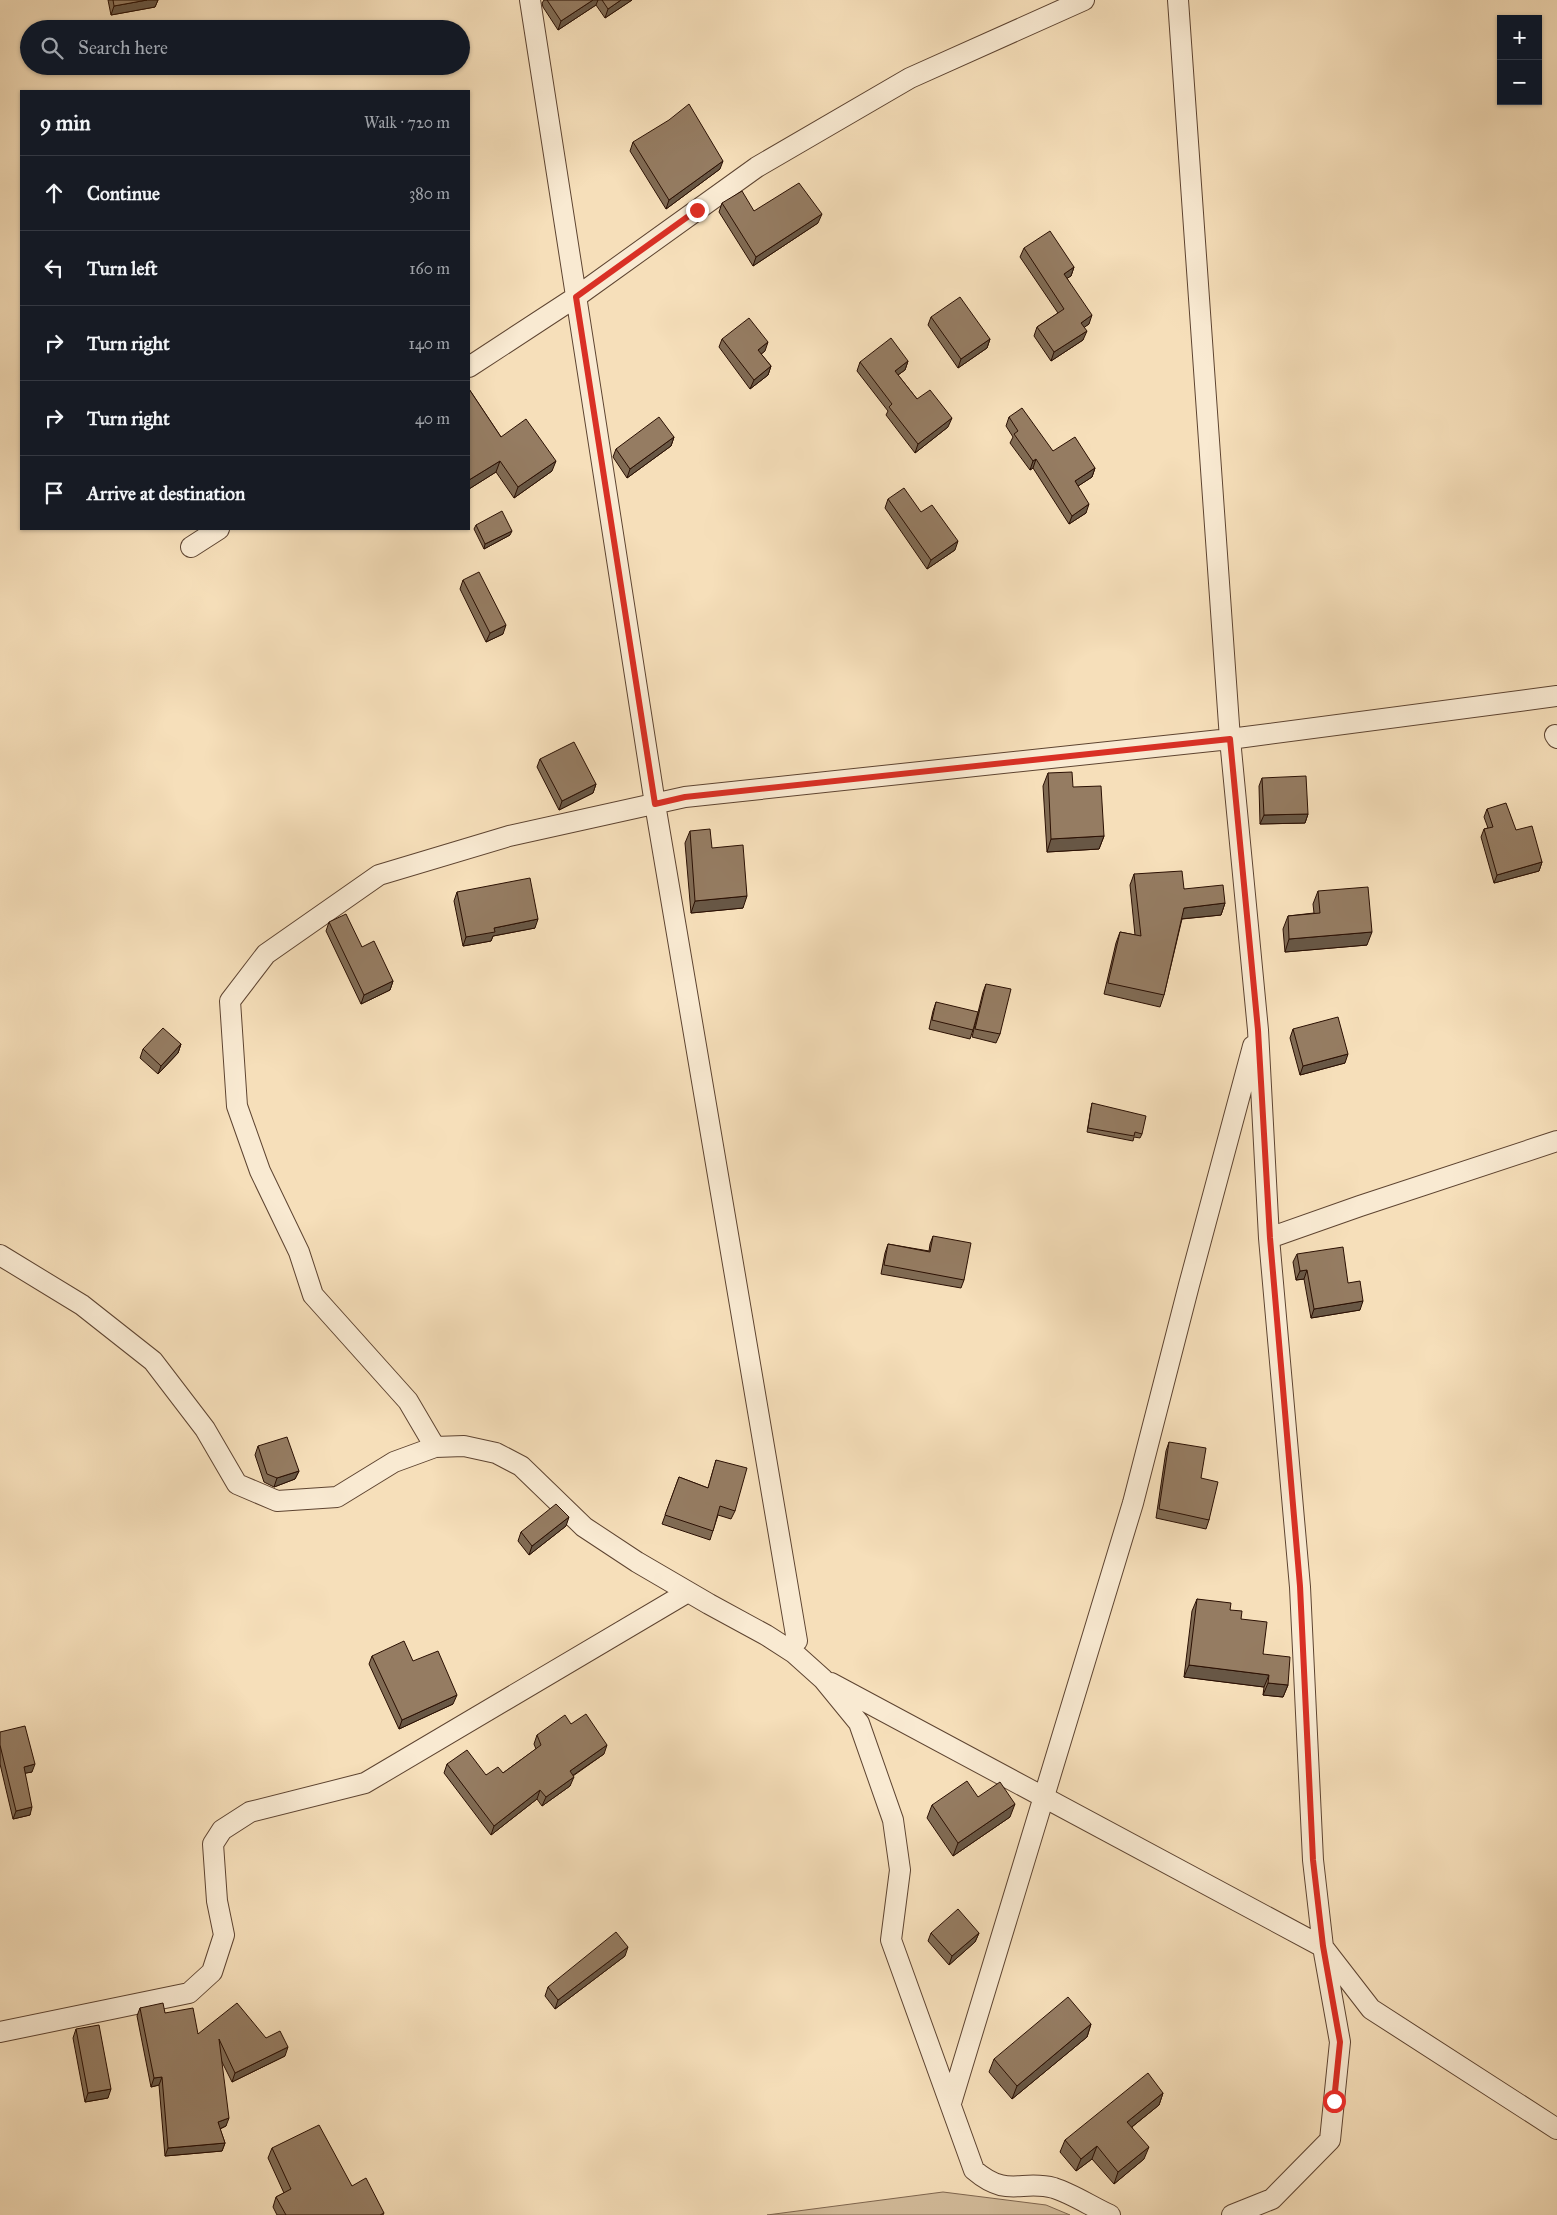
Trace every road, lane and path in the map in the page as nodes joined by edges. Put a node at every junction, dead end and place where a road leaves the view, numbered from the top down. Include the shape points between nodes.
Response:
1 (530, 0) edge
2 (1084, 0) edge
3 (1178, 0) edge
4 (576, 297) junction
5 (470, 366) edge
6 (217, 530) edge
7 (191, 547) dead end
8 (1557, 696) edge
9 (1230, 739) junction
10 (655, 804) junction
11 (1258, 1030) junction
12 (1557, 1141) edge
13 (1270, 1238) junction
14 (0, 1254) edge
15 (435, 1447) junction
16 (688, 1592) junction
17 (797, 1641) dead end
18 (822, 1678) junction
19 (1045, 1798) junction
20 (1323, 1946) junction
21 (0, 2032) edge
22 (951, 2103) junction
23 (1557, 2129) edge
24 (1110, 2215) edge
25 (1232, 2215) edge

1 - 4 street
2 - 4 street via 910,78 757,167
3 - 9 street
4 - 5 street
4 - 10 street
6 - 7 street
8 - 9 street
9 - 10 street via 685,797
9 - 11 street
10 - 15 street via 509,836 379,875 266,954 230,1001 237,1106 260,1171 299,1252 313,1295 408,1401
10 - 17 street
11 - 13 street
11 - 19 street via 1188,1285 1133,1503
12 - 13 street
13 - 20 street via 1300,1586 1313,1860
14 - 15 street via 82,1306 153,1361 205,1429 237,1484 277,1500 337,1497 394,1462
15 - 16 street via 464,1446 496,1453 521,1466 584,1527
16 - 18 street via 766,1635 794,1653
16 - 21 street via 365,1783 250,1812 222,1830 213,1844 217,1901 224,1935 212,1972 189,1993
18 - 19 street
18 - 22 street via 859,1723 893,1820 900,1870 891,1940
19 - 20 street
19 - 22 street
20 - 23 street via 1370,2009
20 - 25 street via 1340,2042 1330,2140 1272,2199
22 - 24 street via 970,2162 980,2176 1008,2188 1054,2188

